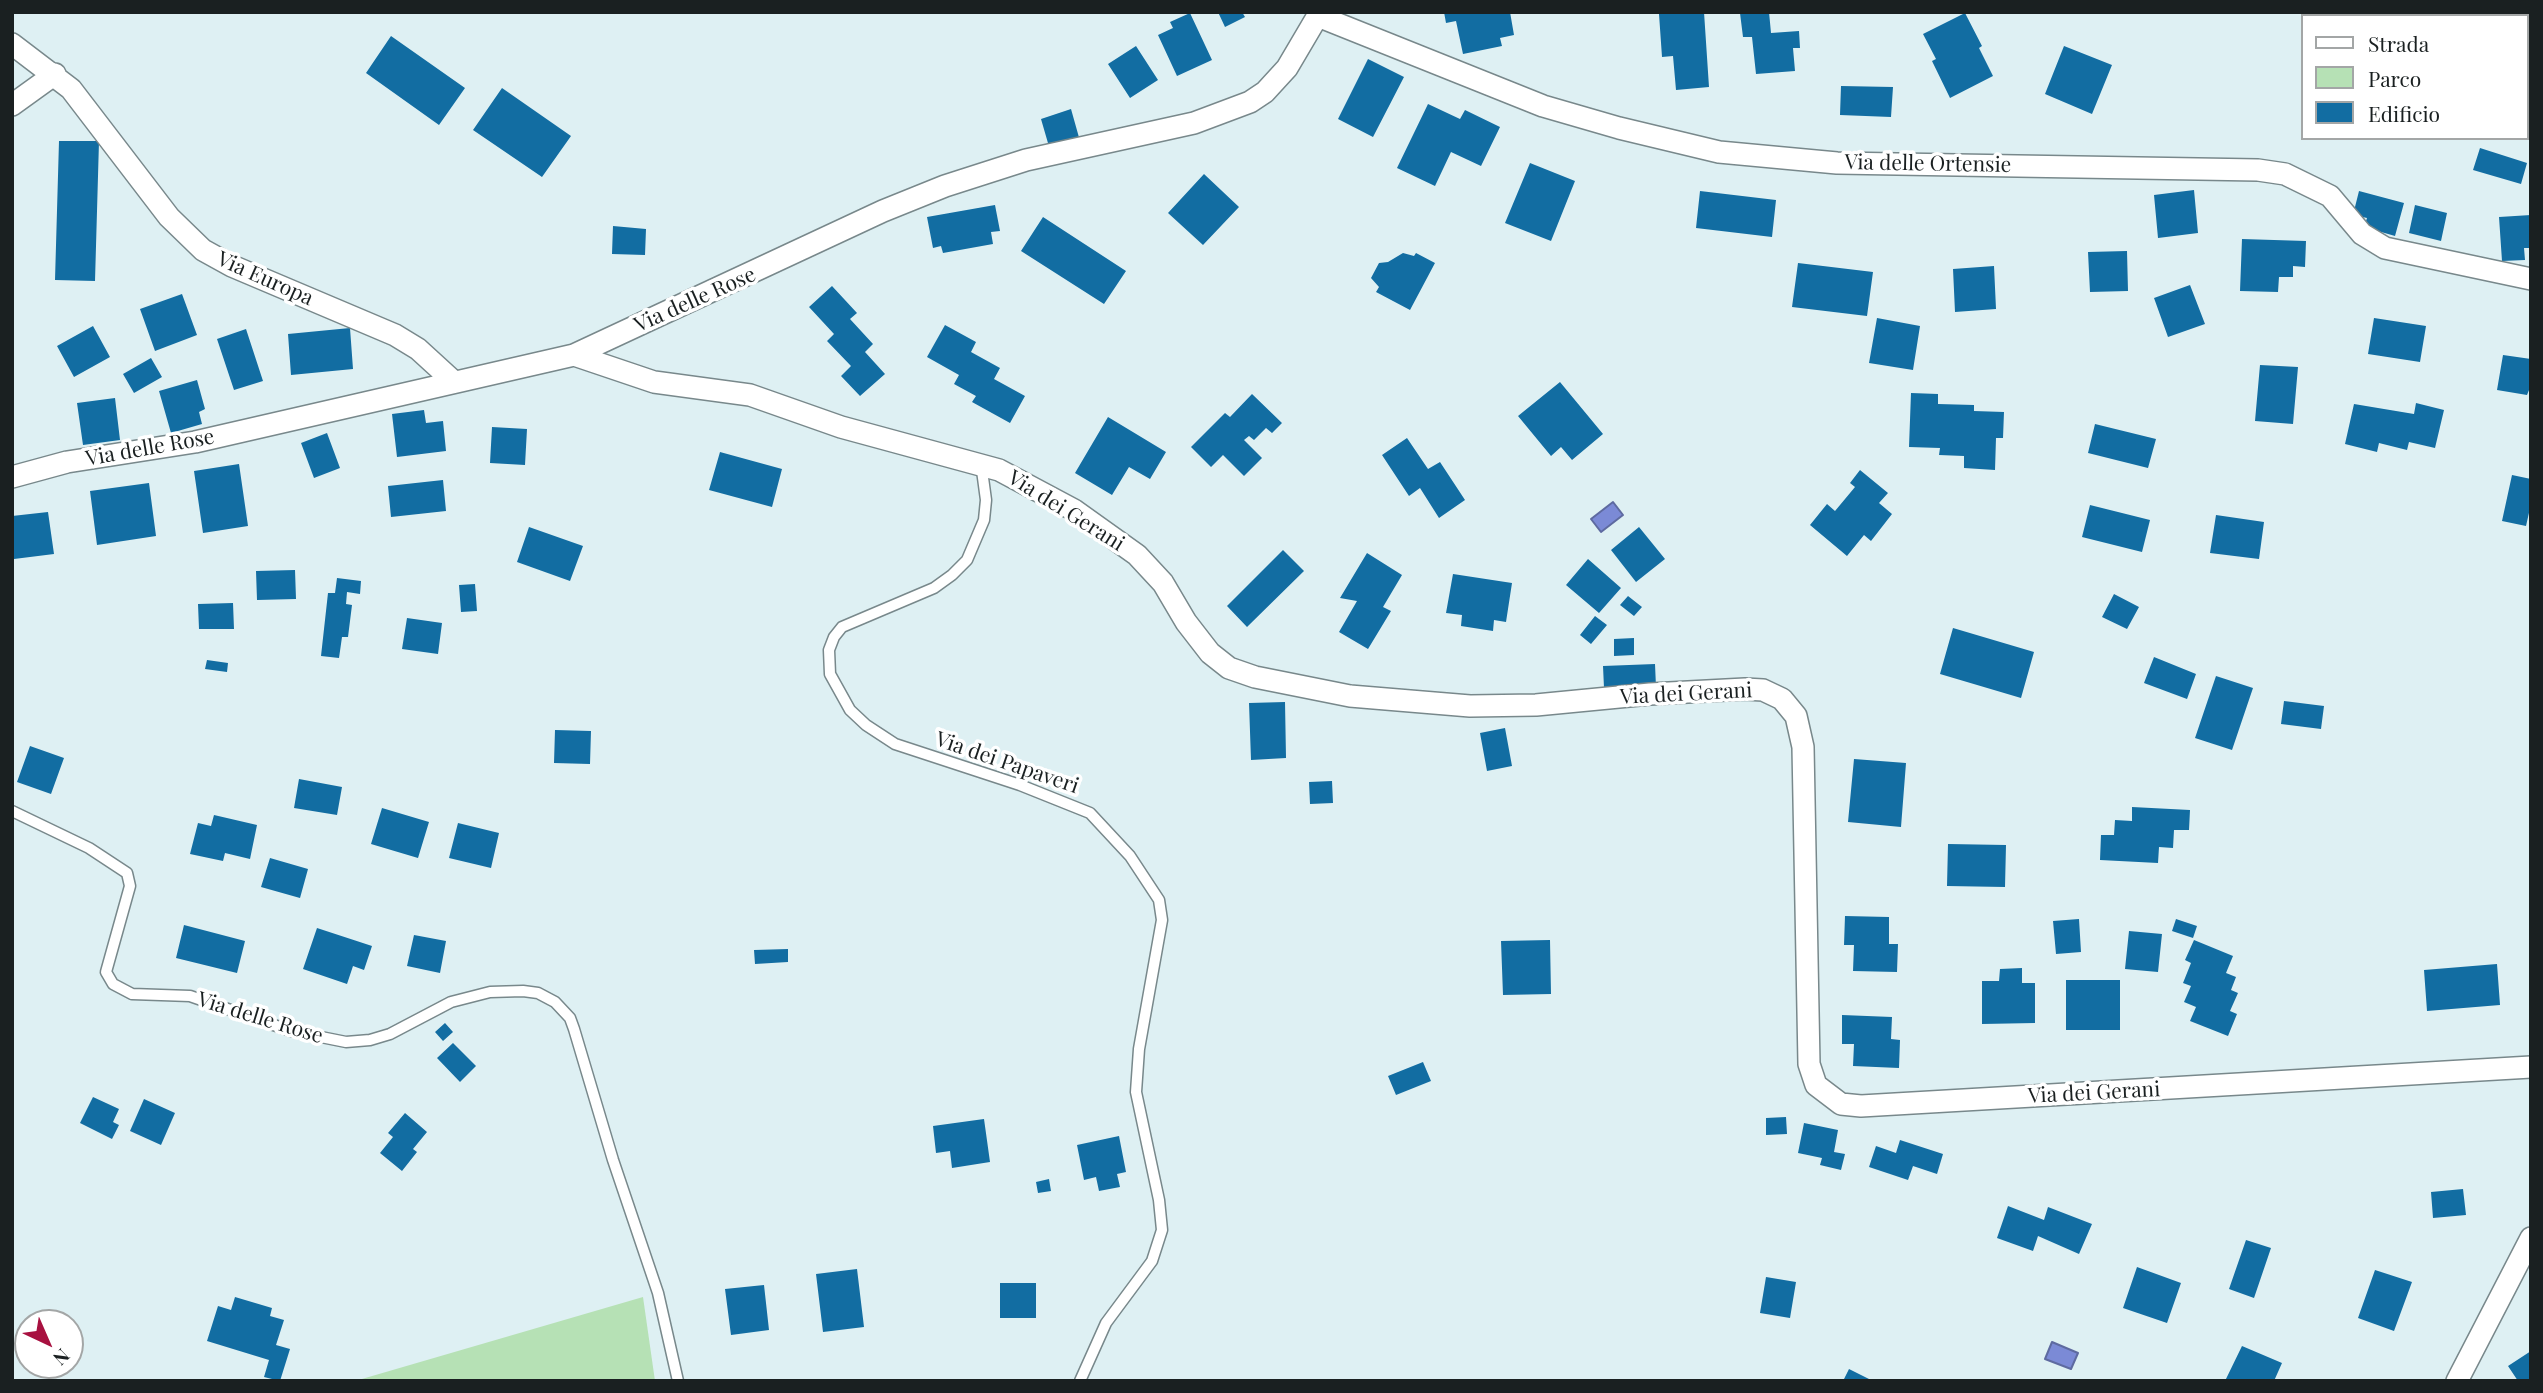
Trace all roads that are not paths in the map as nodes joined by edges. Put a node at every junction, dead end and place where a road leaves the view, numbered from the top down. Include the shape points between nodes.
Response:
1 (1319, 14) edge
2 (12, 44) edge
3 (55, 74) junction
4 (12, 105) edge
5 (2531, 279) edge
6 (573, 355) junction
7 (453, 382) junction
8 (981, 463) junction
9 (12, 477) edge
10 (12, 811) edge
11 (2531, 1067) edge
12 (2531, 1238) edge
13 (678, 1381) edge
14 (1080, 1381) edge
15 (2457, 1381) edge

1 - 5 street, Via delle Ortensie via 1543,106 1719,152 1837,163 2285,174 2329,197 2362,234 2385,248
1 - 6 street, Via delle Rose via 1287,68 1250,102 1194,123 1026,160 933,190
2 - 3 street, Via Europa
3 - 4 street
3 - 7 street, Via Europa via 78,96 169,217 203,250 232,267 395,335 418,349
6 - 7 street, Via delle Rose
6 - 8 street, Via dei Gerani via 640,379 740,393 830,424
7 - 9 street, Via delle Rose via 195,442 68,462
8 - 11 street, Via dei Gerani via 1066,506 1129,549 1163,583 1210,653 1230,668 1255,677 1350,696 1484,706 1724,690 1762,690 1782,699 1796,716 1804,757 1809,1064 1816,1085 1841,1104 1861,1107
8 - 14 lane, Via dei Papaveri via 984,520 967,560 934,587 842,627 829,650 830,674 850,710 895,744 1090,813 1130,856 1159,900 1163,920 1139,1049 1136,1092 1162,1230 1152,1261 1106,1322
10 - 13 lane, Via delle Rose via 89,848 127,873 130,886 106,972 113,984 132,994 190,996 291,1031 346,1042 390,1034 451,1002 490,992 531,992 555,1002 574,1028 666,1321
12 - 15 street

